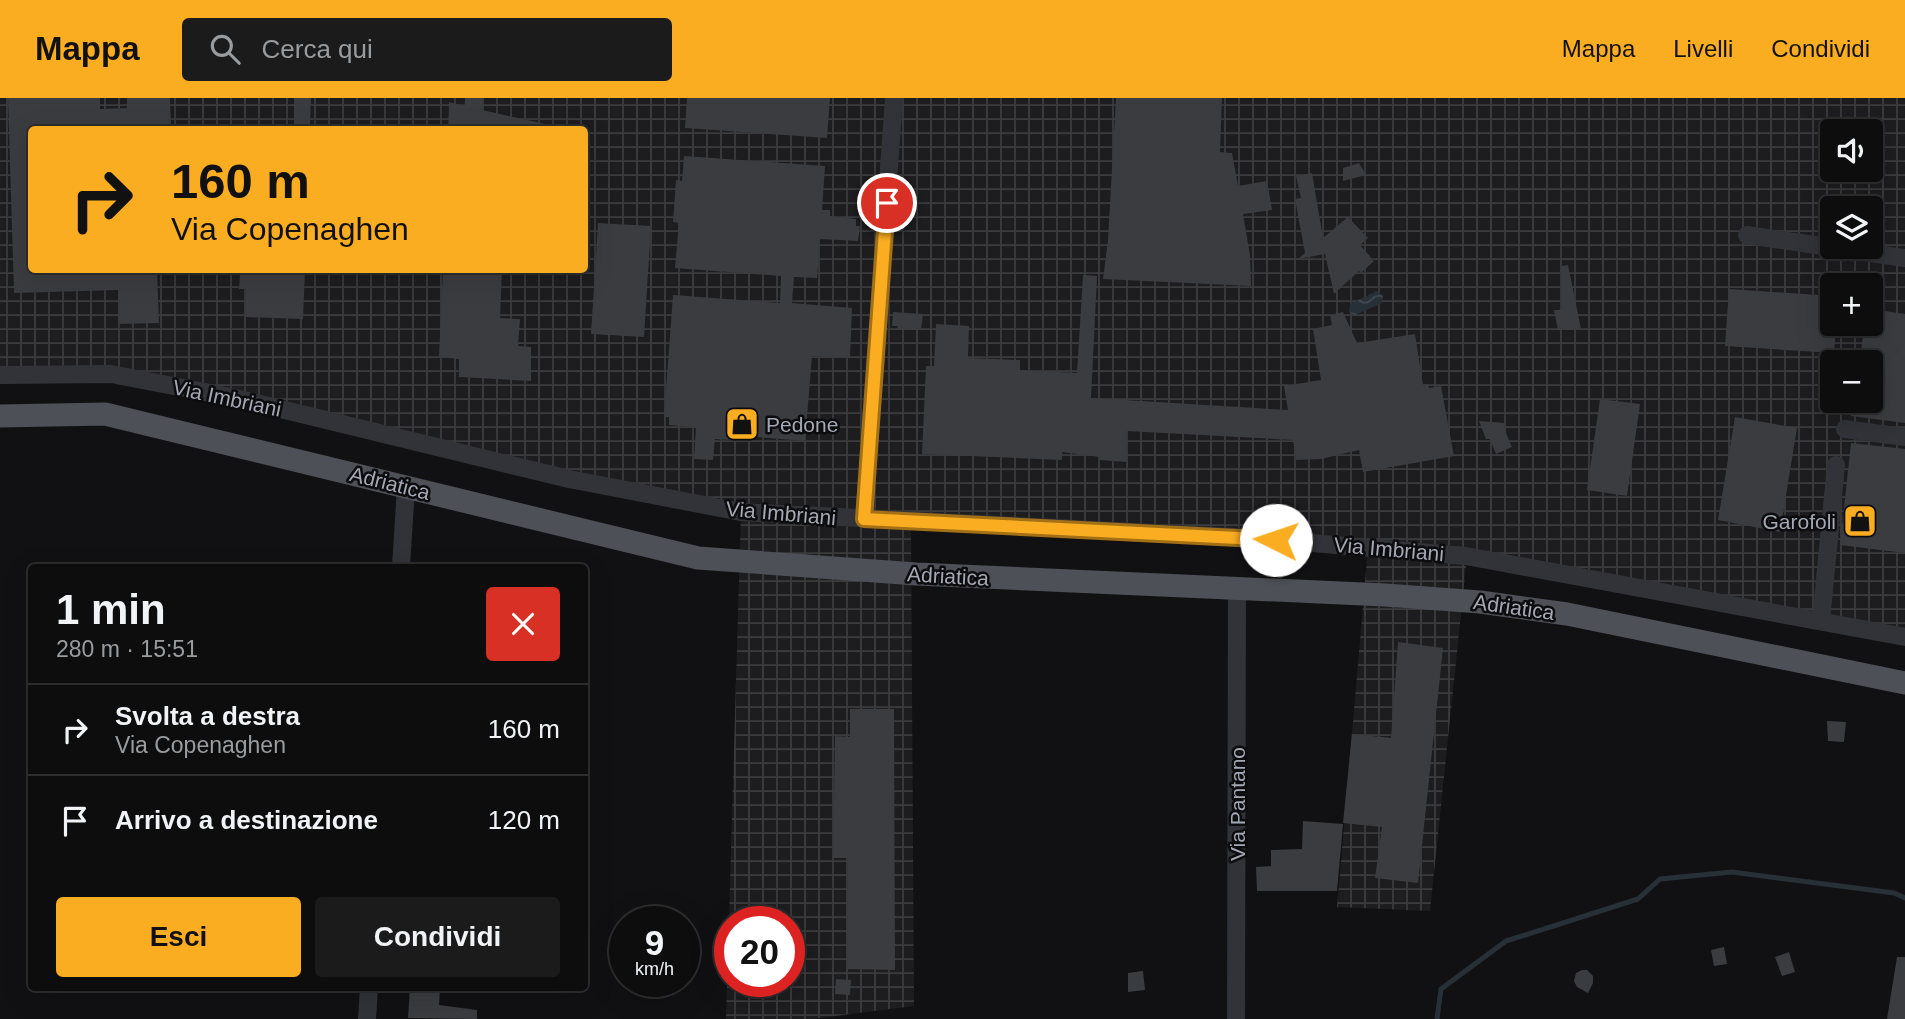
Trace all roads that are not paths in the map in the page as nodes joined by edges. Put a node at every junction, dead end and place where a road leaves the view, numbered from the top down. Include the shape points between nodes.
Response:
1 (894, 98) edge
2 (1747, 235) dead end
3 (1905, 258) edge
4 (0, 375) edge
5 (0, 416) edge
6 (1845, 429) dead end
7 (1905, 437) edge
8 (1836, 465) dead end
9 (407, 487) junction
10 (864, 519) junction
11 (401, 564) edge
12 (1237, 588) junction
13 (1821, 621) junction
14 (1905, 637) edge
15 (1905, 683) edge
16 (369, 991) edge
17 (367, 1019) edge
18 (1236, 1019) edge

1 - 10 street
2 - 3 street
4 - 10 street, Via Imbriani via 111,374 231,397 569,479 741,512
5 - 9 main road, Adriatica via 105,414
6 - 7 street
8 - 13 street
9 - 11 street
9 - 12 main road, Adriatica via 698,558 915,575
10 - 13 street, Via Imbriani via 1253,538 1466,556
12 - 15 main road, Adriatica via 1493,603
12 - 18 street, Via Pantano
13 - 14 street, Via Imbriani
16 - 17 street

